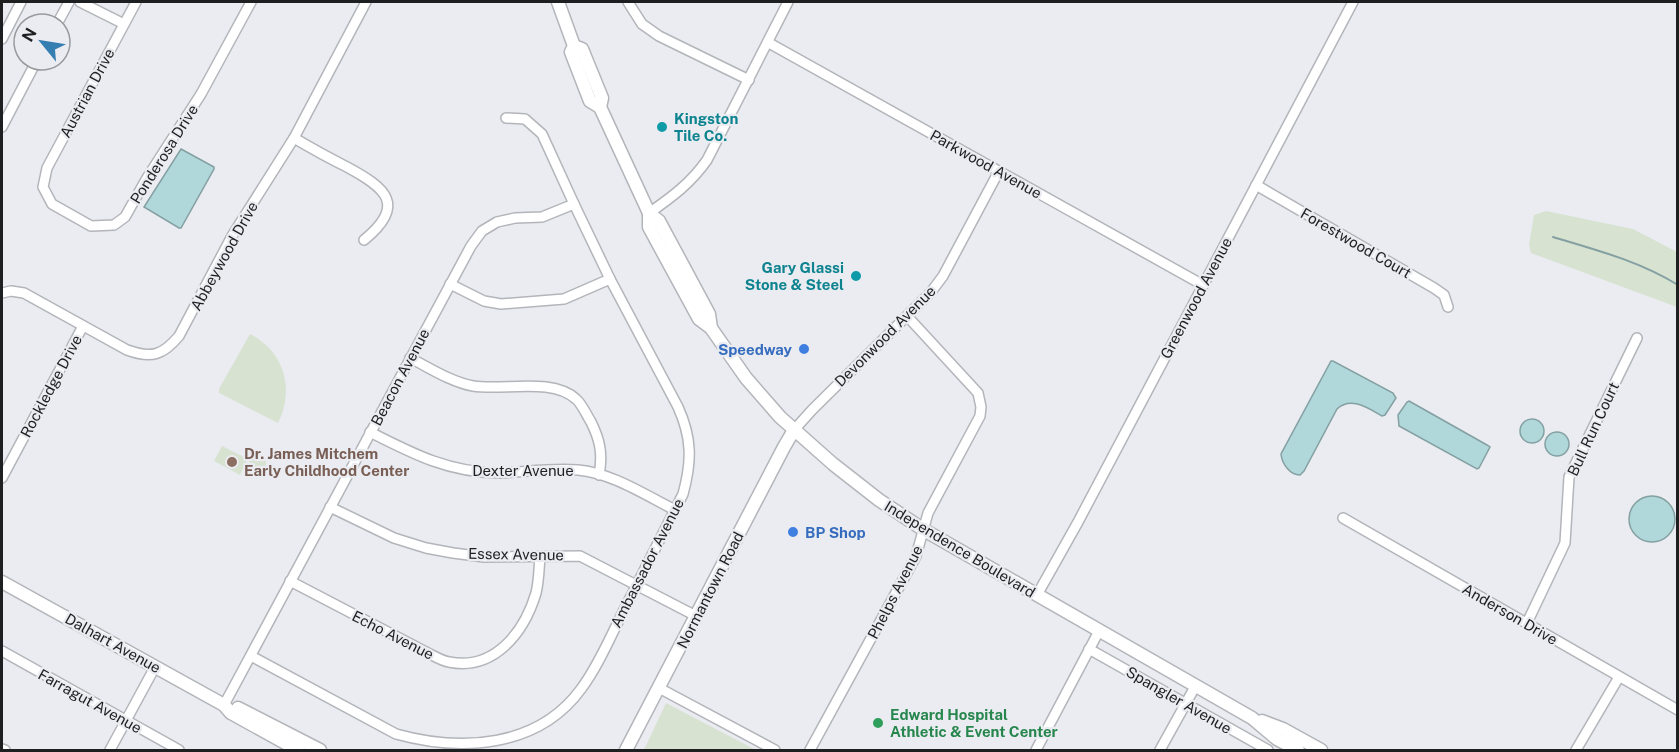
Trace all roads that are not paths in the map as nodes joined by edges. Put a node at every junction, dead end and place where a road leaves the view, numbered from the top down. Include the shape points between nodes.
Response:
1 (21, 2) edge
2 (80, 2) edge
3 (136, 2) edge
4 (251, 2) edge
5 (366, 2) edge
6 (558, 2) edge
7 (628, 2) edge
8 (788, 2) edge
9 (1353, 2) edge
10 (124, 24) junction
11 (2, 39) edge
12 (769, 43) junction
13 (31, 72) edge
14 (749, 80) junction
15 (506, 118) dead end
16 (2, 127) edge
17 (294, 138) junction
18 (999, 171) junction
19 (1256, 185) junction
20 (43, 187) joint
21 (573, 204) junction
22 (649, 213) junction
23 (364, 240) dead end
24 (610, 279) junction
25 (450, 284) junction
26 (1203, 285) junction
27 (2, 293) edge
28 (1448, 307) dead end
29 (907, 316) junction
30 (83, 326) junction
31 (1637, 338) dead end
32 (410, 358) junction
33 (794, 430) junction
34 (370, 432) junction
35 (599, 475) junction
36 (2, 478) edge
37 (330, 507) junction
38 (675, 510) junction
39 (1343, 518) dead end
40 (924, 530) junction
41 (540, 556) junction
42 (290, 581) junction
43 (2, 582) edge
44 (637, 585) junction
45 (1037, 594) junction
46 (696, 616) junction
47 (1527, 623) junction
48 (1099, 631) junction
49 (1089, 649) junction
50 (2, 651) edge
51 (250, 656) junction
52 (155, 667) junction
53 (1619, 677) junction
54 (1196, 685) junction
55 (659, 688) junction
56 (1186, 704) junction
57 (224, 705) junction
58 (1677, 710) edge
59 (1252, 718) junction
60 (126, 721) junction
61 (1262, 749) edge
62 (110, 750) edge
63 (179, 750) edge
64 (298, 750) edge
65 (320, 750) edge
66 (626, 750) edge
67 (775, 750) edge
68 (810, 750) edge
69 (1036, 750) edge
70 (1160, 750) edge
71 (1298, 750) edge
72 (1321, 750) edge
73 (1576, 750) edge

1 - 11 street
2 - 10 street
3 - 10 street, Austrian Drive
4 - 20 street, Ponderosa Drive via 201,94 125,217 114,225 91,226 52,204
5 - 17 street, Abbeywood Drive
6 - 22 main road, Independence Boulevard via 574,46 582,49 602,98 600,107
7 - 14 street via 642,24 659,36
8 - 12 street
9 - 19 street, Greenwood Avenue
10 - 20 street, Austrian Drive via 48,168
12 - 14 street
12 - 18 street, Parkwood Avenue
13 - 16 street
14 - 22 street via 707,160 676,195
15 - 21 street, Ambassador Avenue via 525,119 542,134
17 - 23 street via 380,188 388,200 387,214 379,228
17 - 30 street, Abbeywood Drive via 232,236 179,336 168,348 155,355 140,354
18 - 26 street, Parkwood Avenue
18 - 29 street, Devonwood Avenue via 942,276
19 - 26 street, Greenwood Avenue
19 - 28 street, Forestwood Court via 1434,288 1444,295
21 - 24 street, Ambassador Avenue
21 - 25 street, Beacon Avenue via 542,217 497,222 482,231
22 - 33 main road, Independence Boulevard via 659,221 709,314 711,328 752,385
24 - 25 street via 564,299 501,304 484,301
24 - 38 street, Ambassador Avenue via 685,422 690,469
25 - 32 street, Beacon Avenue
26 - 45 street, Greenwood Avenue
27 - 30 street, Abbeywood Drive via 24,293
29 - 33 street, Devonwood Avenue
29 - 40 street, Phelps Avenue via 972,385 981,400 980,416 928,513
30 - 36 street, Rockledge Drive
31 - 47 street, Bull Run Court via 1569,477 1565,543
32 - 34 street, Beacon Avenue
32 - 35 street via 469,385 556,388 570,394 578,400 599,438
33 - 40 main road, Independence Boulevard via 868,492
33 - 46 main road, Normantown Road
34 - 35 street, Dexter Avenue via 431,462 460,469 498,473 578,470
34 - 37 street, Beacon Avenue
35 - 38 street, Dexter Avenue
37 - 41 street, Essex Avenue via 394,538 426,548 484,557
37 - 42 street, Beacon Avenue
38 - 44 street, Ambassador Avenue
39 - 47 street, Anderson Drive
40 - 45 main road, Independence Boulevard
40 - 68 street, Phelps Avenue via 916,556
41 - 42 street, Echo Avenue via 536,595 513,638 495,655 467,664 447,662
41 - 44 street, Essex Avenue via 580,556
42 - 51 street, Beacon Avenue
43 - 52 main road, Dalhart Avenue
44 - 46 street, Essex Avenue
44 - 51 street, Ambassador Avenue via 588,678 573,698 540,727 489,747 450,749 405,738
45 - 48 main road, Independence Boulevard
46 - 55 main road, Normantown Road
47 - 53 street, Anderson Drive
48 - 49 street
48 - 54 main road, Independence Boulevard
49 - 56 street, Spangler Avenue
49 - 69 street
50 - 60 street, Farragut Avenue
51 - 57 street, Beacon Avenue
52 - 57 main road, Dalhart Avenue
52 - 60 street
53 - 58 street, Anderson Drive
53 - 73 street
54 - 56 street
54 - 59 main road, Independence Boulevard
55 - 66 main road, Normantown Road
55 - 67 street
56 - 61 street, Spangler Avenue
56 - 70 street
57 - 64 main road, Dalhart Avenue via 231,713
57 - 65 main road, Dalhart Avenue via 236,707
59 - 71 main road, Independence Boulevard
59 - 72 main road, Independence Boulevard via 1283,729
60 - 62 street
60 - 63 street, Farragut Avenue

